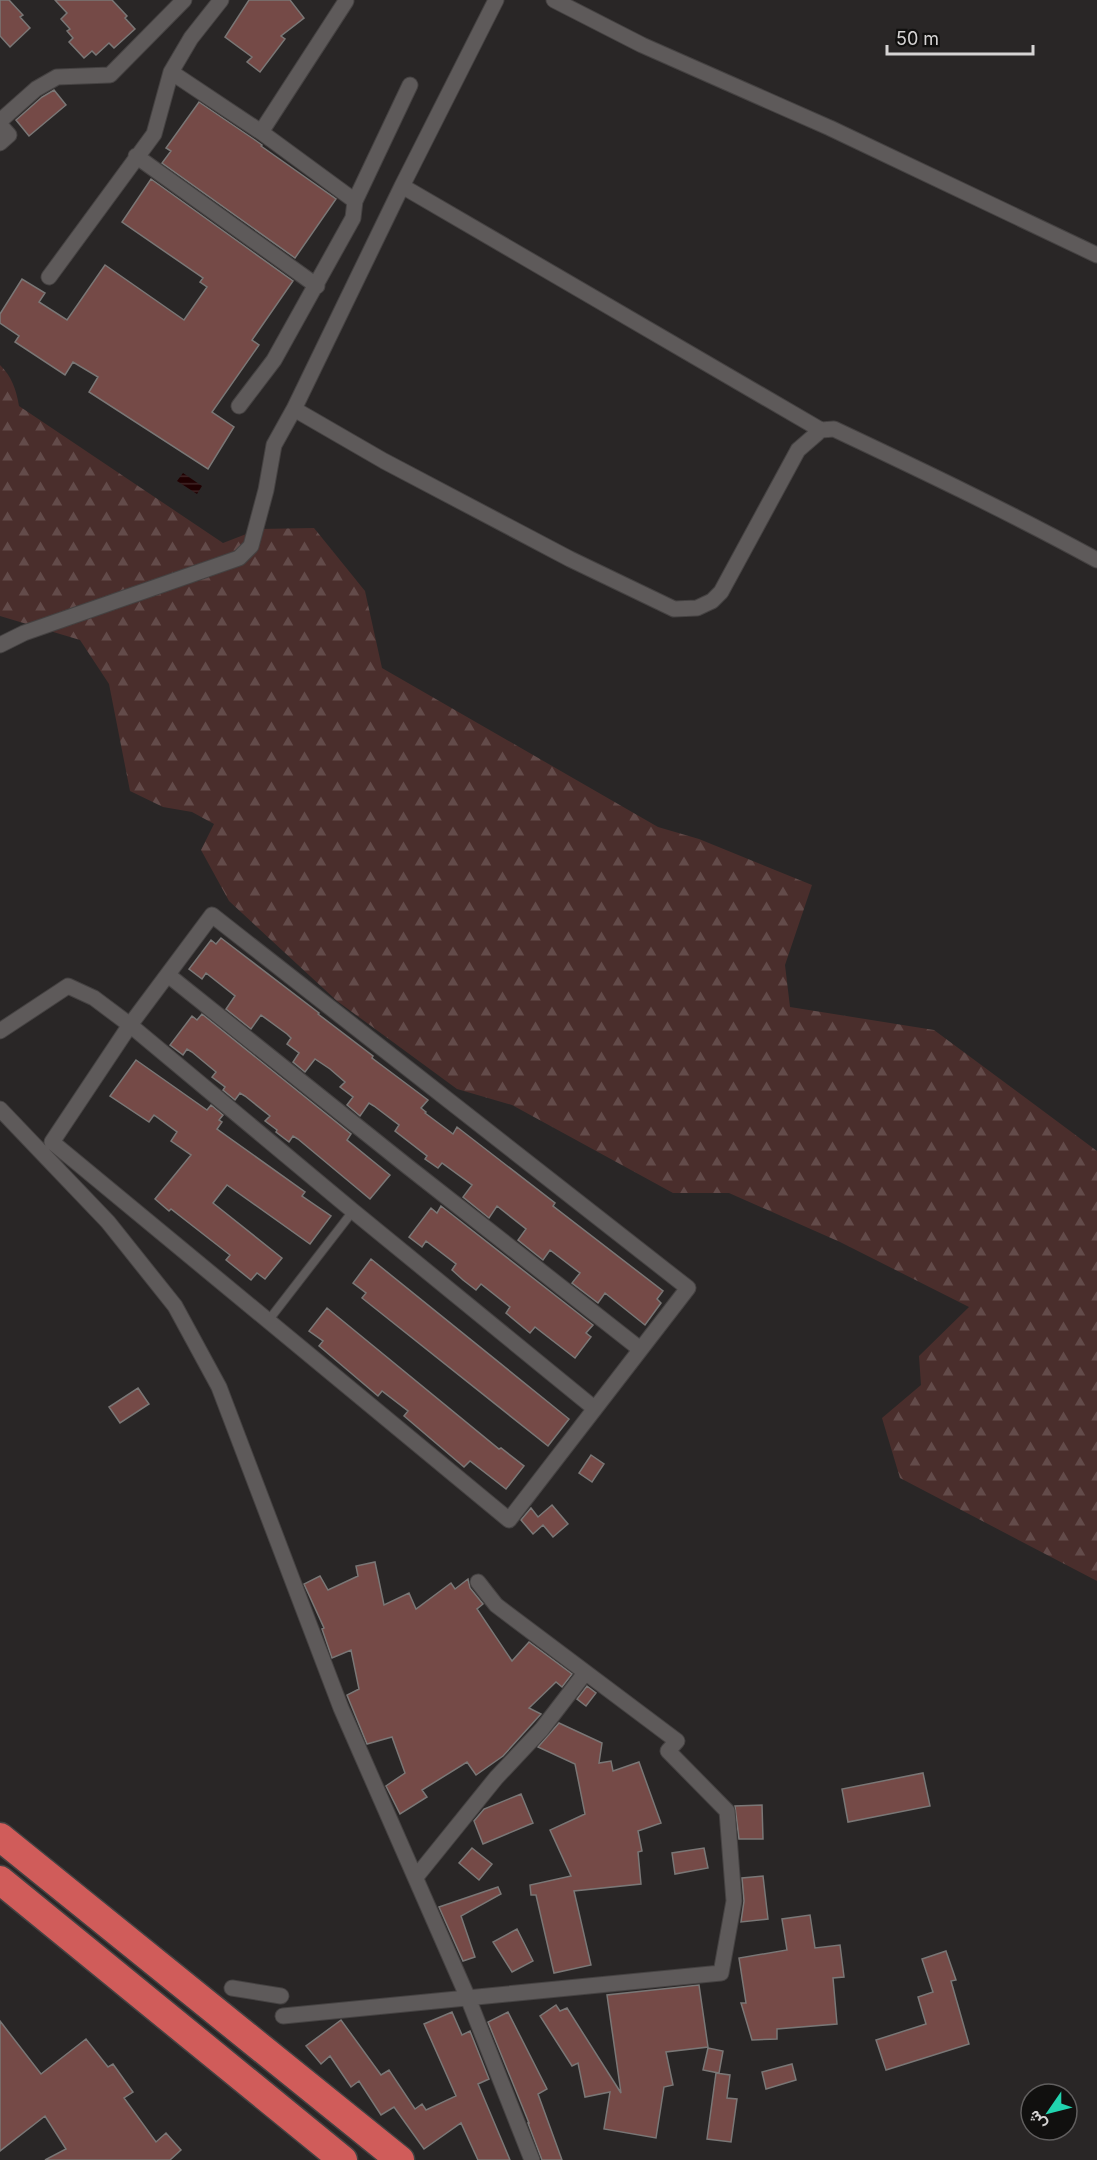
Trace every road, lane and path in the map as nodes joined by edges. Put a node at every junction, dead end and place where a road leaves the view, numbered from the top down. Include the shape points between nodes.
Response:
1 (184, 0) edge
2 (221, 0) edge
3 (496, 0) edge
4 (554, 0) edge
5 (346, 1) edge
6 (171, 72) junction
7 (410, 85) dead end
8 (0, 123) edge
9 (261, 132) junction
10 (0, 143) edge
11 (136, 156) junction
12 (402, 186) junction
13 (355, 201) junction
14 (1097, 255) edge
15 (49, 277) dead end
16 (317, 286) junction
17 (239, 406) dead end
18 (294, 409) junction
19 (821, 430) junction
20 (1097, 560) edge
21 (0, 645) edge
22 (168, 975) junction
23 (130, 1025) junction
24 (0, 1031) edge
25 (0, 1109) edge
26 (353, 1211) junction
27 (268, 1321) junction
28 (640, 1349) junction
29 (594, 1408) junction
30 (478, 1582) dead end
31 (585, 1673) junction
32 (0, 1837) edge
33 (416, 1877) junction
34 (0, 1880) edge
35 (231, 1988) dead end
36 (281, 1996) dead end
37 (468, 1998) junction
38 (283, 2016) dead end
39 (342, 2160) edge
40 (400, 2160) edge
41 (532, 2160) edge

1 - 8 street via 110,75 57,77 36,88
2 - 6 street
3 - 12 street
4 - 14 street via 642,45 830,128
5 - 9 street
6 - 9 street
6 - 11 street via 154,134
7 - 13 street
8 - 10 street via 9,135
9 - 13 street
11 - 15 street
11 - 16 street
12 - 18 street
12 - 19 street
13 - 16 street via 353,218
16 - 17 street via 274,360
18 - 19 street via 570,559 674,609 697,608 721,592 798,450
18 - 21 street via 274,445 251,546 239,558 24,633
19 - 20 street via 834,429 1016,516
22 - 23 street
22 - 28 street
22 - 28 street via 213,915 688,1288
23 - 24 street via 94,998 68,986
23 - 26 street
23 - 27 street via 52,1142
25 - 33 street via 108,1222 175,1306 219,1387 341,1708
26 - 27 lane
26 - 29 street
27 - 29 street via 509,1520
28 - 29 street
30 - 31 street via 496,1605
31 - 33 street
31 - 37 street via 677,1741 668,1751 727,1811 734,1901 721,1973
32 - 40 highway
33 - 37 street
34 - 39 highway
35 - 36 street
37 - 38 street
37 - 41 street

